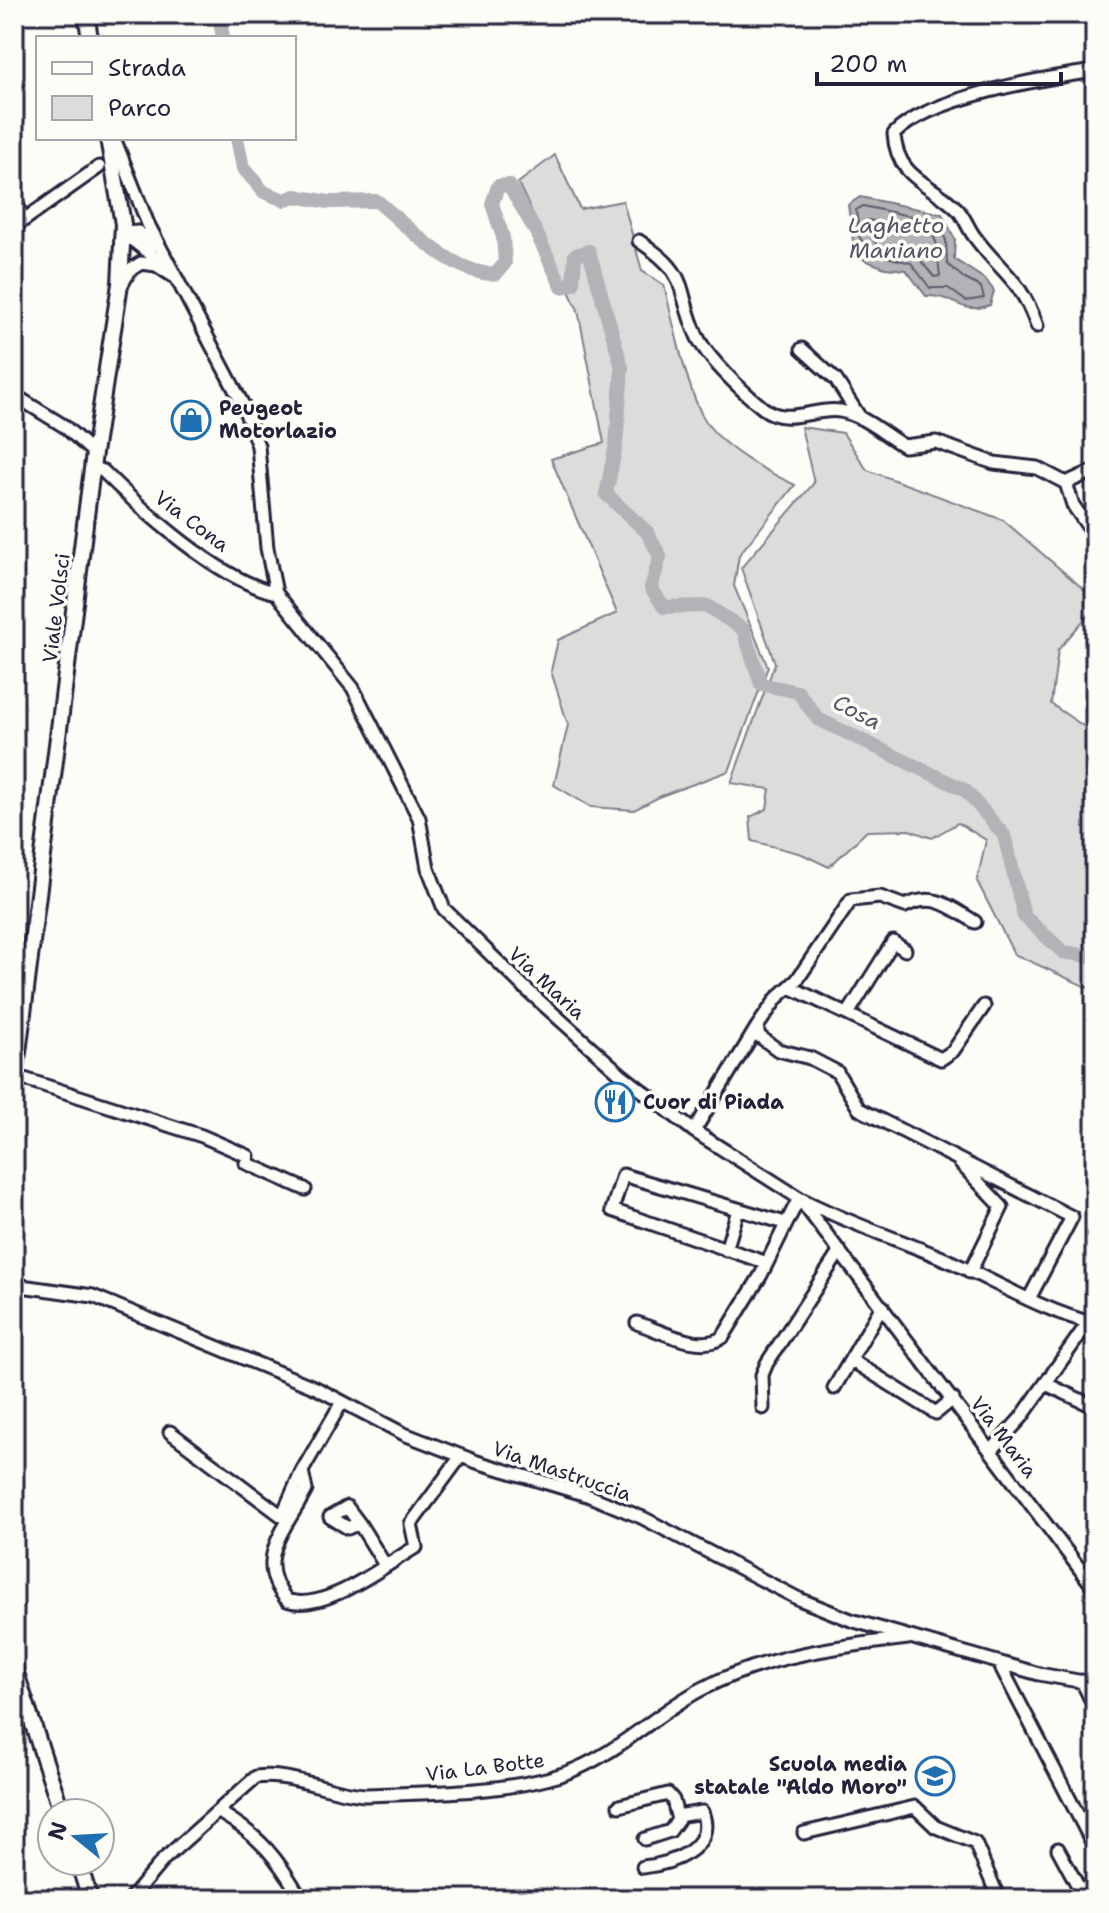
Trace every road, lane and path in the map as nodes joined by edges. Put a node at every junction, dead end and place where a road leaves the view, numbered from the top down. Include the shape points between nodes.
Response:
1 (86, 14) edge
2 (90, 36) edge
3 (1095, 71) edge
4 (111, 140) edge
5 (112, 140) edge
6 (99, 167) dead end
7 (14, 197) edge
8 (23, 218) junction
9 (14, 227) edge
10 (123, 233) junction
11 (639, 241) dead end
12 (164, 254) junction
13 (177, 279) junction
14 (118, 292) junction
15 (1037, 326) dead end
16 (802, 349) dead end
17 (14, 395) edge
18 (859, 416) junction
19 (93, 461) junction
20 (1095, 470) edge
21 (1066, 483) junction
22 (1095, 557) edge
23 (276, 593) junction
24 (975, 922) dead end
25 (905, 950) dead end
26 (790, 987) junction
27 (984, 1006) dead end
28 (849, 1012) junction
29 (757, 1027) junction
30 (15, 1076) edge
31 (14, 1084) edge
32 (694, 1131) junction
33 (954, 1157) junction
34 (305, 1189) dead end
35 (799, 1198) junction
36 (738, 1210) junction
37 (785, 1223) junction
38 (726, 1250) junction
39 (840, 1251) junction
40 (767, 1263) junction
41 (970, 1272) junction
42 (16, 1284) edge
43 (1029, 1299) junction
44 (882, 1306) junction
45 (1092, 1320) edge
46 (637, 1323) dead end
47 (851, 1360) junction
48 (1046, 1384) junction
49 (834, 1388) dead end
50 (953, 1399) junction
51 (342, 1402) junction
52 (1095, 1407) edge
53 (763, 1408) dead end
54 (170, 1432) dead end
55 (992, 1450) junction
56 (461, 1456) junction
57 (302, 1471) junction
58 (359, 1523) dead end
59 (385, 1565) junction
60 (1095, 1589) edge
61 (912, 1638) junction
62 (999, 1663) junction
63 (14, 1667) edge
64 (1082, 1681) junction
65 (1095, 1684) edge
66 (1095, 1708) edge
67 (57, 1797) edge
68 (619, 1806) dead end
69 (219, 1812) junction
70 (677, 1816) junction
71 (804, 1833) dead end
72 (645, 1839) dead end
73 (1095, 1848) edge
74 (1058, 1849) dead end
75 (643, 1867) dead end
76 (83, 1877) edge
77 (90, 1897) edge
78 (130, 1899) edge
79 (301, 1899) edge
80 (999, 1899) edge
81 (1085, 1899) edge

1 - 2 main road
3 - 15 street via 1034,80 951,104 914,117 894,134 895,154 925,188 957,210 974,237 1019,285
4 - 10 main road, Viale Volsci
5 - 12 street, Via Maria
6 - 8 street
7 - 8 street
8 - 9 street
10 - 12 street via 147,236
10 - 13 street
10 - 14 main road, Viale Volsci
11 - 18 street via 674,269 698,338 763,408 781,417 831,411
12 - 13 street, Via Maria
13 - 14 street via 156,265 141,263 130,270
13 - 23 street, Via Maria via 243,405 258,446
14 - 19 main road, Viale Volsci
16 - 18 street via 836,380
17 - 19 street, Via Cona via 64,426
18 - 21 street via 904,446 936,442 994,463 1037,468
19 - 23 street, Via Cona via 185,543
19 - 30 main road, Viale Volsci
20 - 21 street
21 - 22 street via 1089,528
23 - 32 street, Via Maria via 353,688 419,818 428,868 444,909 593,1050
24 - 26 street via 933,898 905,906 880,897 851,900
25 - 28 street via 893,942
26 - 28 street
26 - 29 street
27 - 28 street via 953,1051 941,1059
29 - 32 street
29 - 33 street via 759,1036 778,1050 837,1072 859,1109
30 - 31 main road, Viale Volsci
30 - 34 street via 202,1136
32 - 35 street, Via Maria
33 - 41 street via 1002,1207
33 - 43 street via 1072,1217
35 - 37 street
35 - 39 street, Via Maria
35 - 41 street
36 - 37 street
36 - 38 street
36 - 38 street via 623,1175 612,1210
37 - 40 street
38 - 40 street
39 - 44 street, Via Maria
39 - 53 street via 767,1363
40 - 46 street via 717,1342 697,1342
41 - 43 street
42 - 51 street, Via Mastruccia via 93,1296
43 - 45 street
44 - 47 street
44 - 50 street, Via Maria
45 - 48 street
47 - 49 street
47 - 50 street via 936,1413
48 - 52 street
48 - 55 street
50 - 55 street, Via Maria
51 - 56 street, Via Mastruccia
51 - 57 street
54 - 57 street via 282,1516
55 - 60 street, Via Maria
56 - 59 street via 411,1524 416,1547
56 - 61 street, Via Mastruccia via 587,1495 643,1518 799,1599
57 - 59 street via 306,1490 270,1561 273,1583 287,1600 311,1604
58 - 59 street
61 - 62 street, Via Mastruccia
61 - 69 street, Via La Botte via 856,1644 717,1681 599,1758 539,1781 365,1795 265,1776 248,1784
62 - 64 street, Via Mastruccia
62 - 73 street
63 - 67 main road
64 - 65 street, Via Mastruccia
64 - 66 street
68 - 70 street via 668,1794
69 - 78 street, Via La Botte via 164,1859
69 - 79 street via 256,1835
70 - 72 street via 670,1831
70 - 75 street via 702,1812 703,1831 695,1847 674,1862
71 - 80 street via 915,1807 936,1827 975,1843
74 - 81 street
76 - 77 main road

